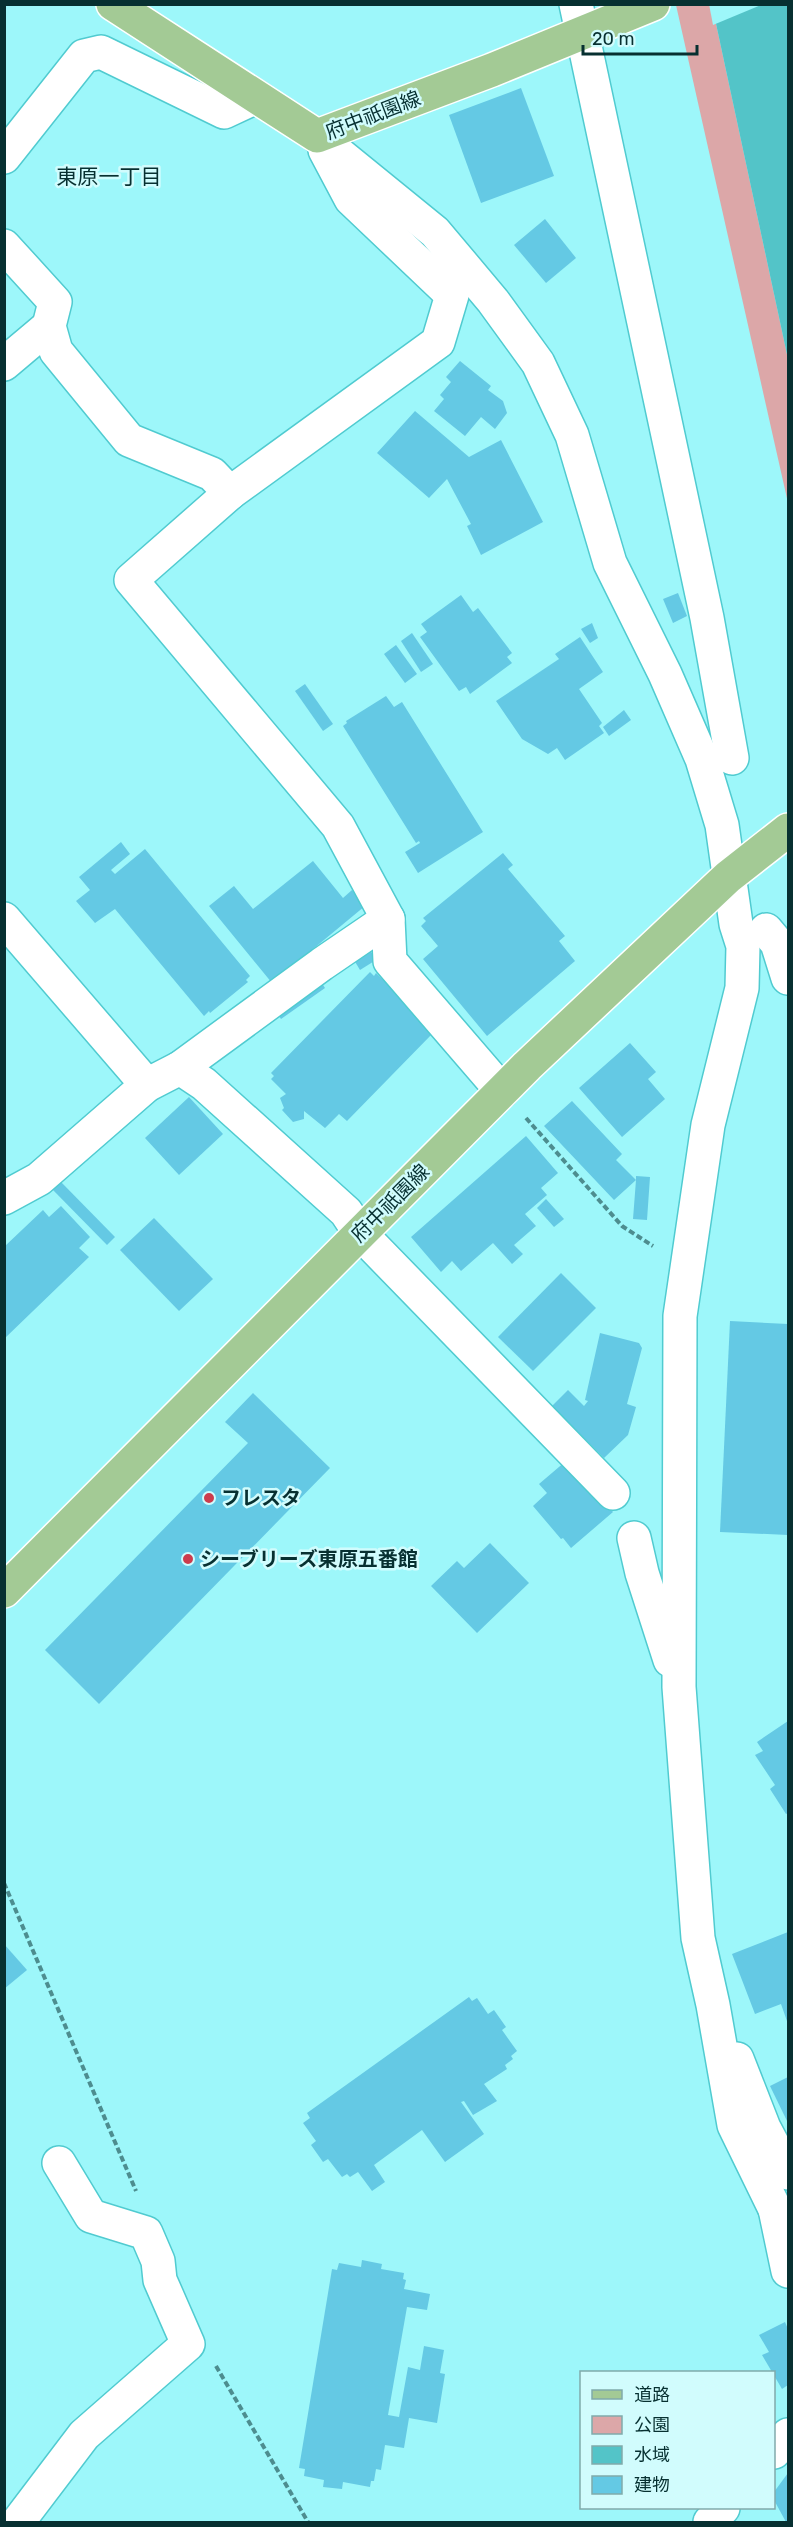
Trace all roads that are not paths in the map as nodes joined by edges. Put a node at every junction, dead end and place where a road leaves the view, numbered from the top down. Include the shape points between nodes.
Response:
1 (653, 4) edge
2 (121, 6) edge
3 (584, 22) edge
4 (256, 97) junction
5 (317, 136) junction
6 (4, 157) edge
7 (4, 246) edge
8 (49, 326) junction
9 (4, 364) edge
10 (230, 493) junction
11 (732, 758) dead end
12 (782, 835) edge
13 (728, 877) junction
14 (388, 918) junction
15 (4, 919) edge
16 (766, 930) dead end
17 (789, 978) edge
18 (180, 1068) junction
19 (147, 1085) junction
20 (502, 1091) junction
21 (4, 1198) edge
22 (360, 1233) junction
23 (613, 1492) dead end
24 (634, 1538) dead end
25 (4, 1591) edge
26 (679, 1687) junction
27 (713, 2005) junction
28 (59, 2163) dead end
29 (789, 2173) edge
30 (782, 2220) edge
31 (789, 2271) edge
32 (789, 2435) edge
33 (775, 2451) edge
34 (722, 2509) edge
35 (18, 2523) edge
36 (710, 2523) edge

1 - 3 main road, 府中祇園線
2 - 4 main road, 府中祇園線
3 - 5 main road, 府中祇園線
3 - 11 street via 707,618
4 - 5 main road, 府中祇園線
4 - 6 street via 224,112 102,52 84,56
5 - 10 street via 351,199 452,295 438,342
5 - 13 street via 435,232 538,363 572,435 610,563 702,759 722,825
7 - 8 street via 54,302
8 - 9 street
8 - 10 street via 56,351 129,440 212,474
10 - 14 street via 131,580 338,826
12 - 13 main road, 府中祇園線
13 - 20 main road, 府中祇園線
13 - 26 street via 743,946 742,988 708,1125 680,1316
14 - 18 street
14 - 20 street via 390,960
15 - 19 street
16 - 17 street via 777,943
18 - 19 street
18 - 22 street via 204,1084 346,1212
19 - 21 street via 39,1179
20 - 22 main road, 府中祇園線
22 - 23 street
22 - 25 main road, 府中祇園線
24 - 26 street
26 - 27 street via 698,1938
27 - 29 street via 764,2128
27 - 30 street via 734,2125
28 - 35 street via 91,2216 146,2233 158,2261 160,2280 188,2344 84,2435
30 - 31 street
32 - 33 street
34 - 36 street

